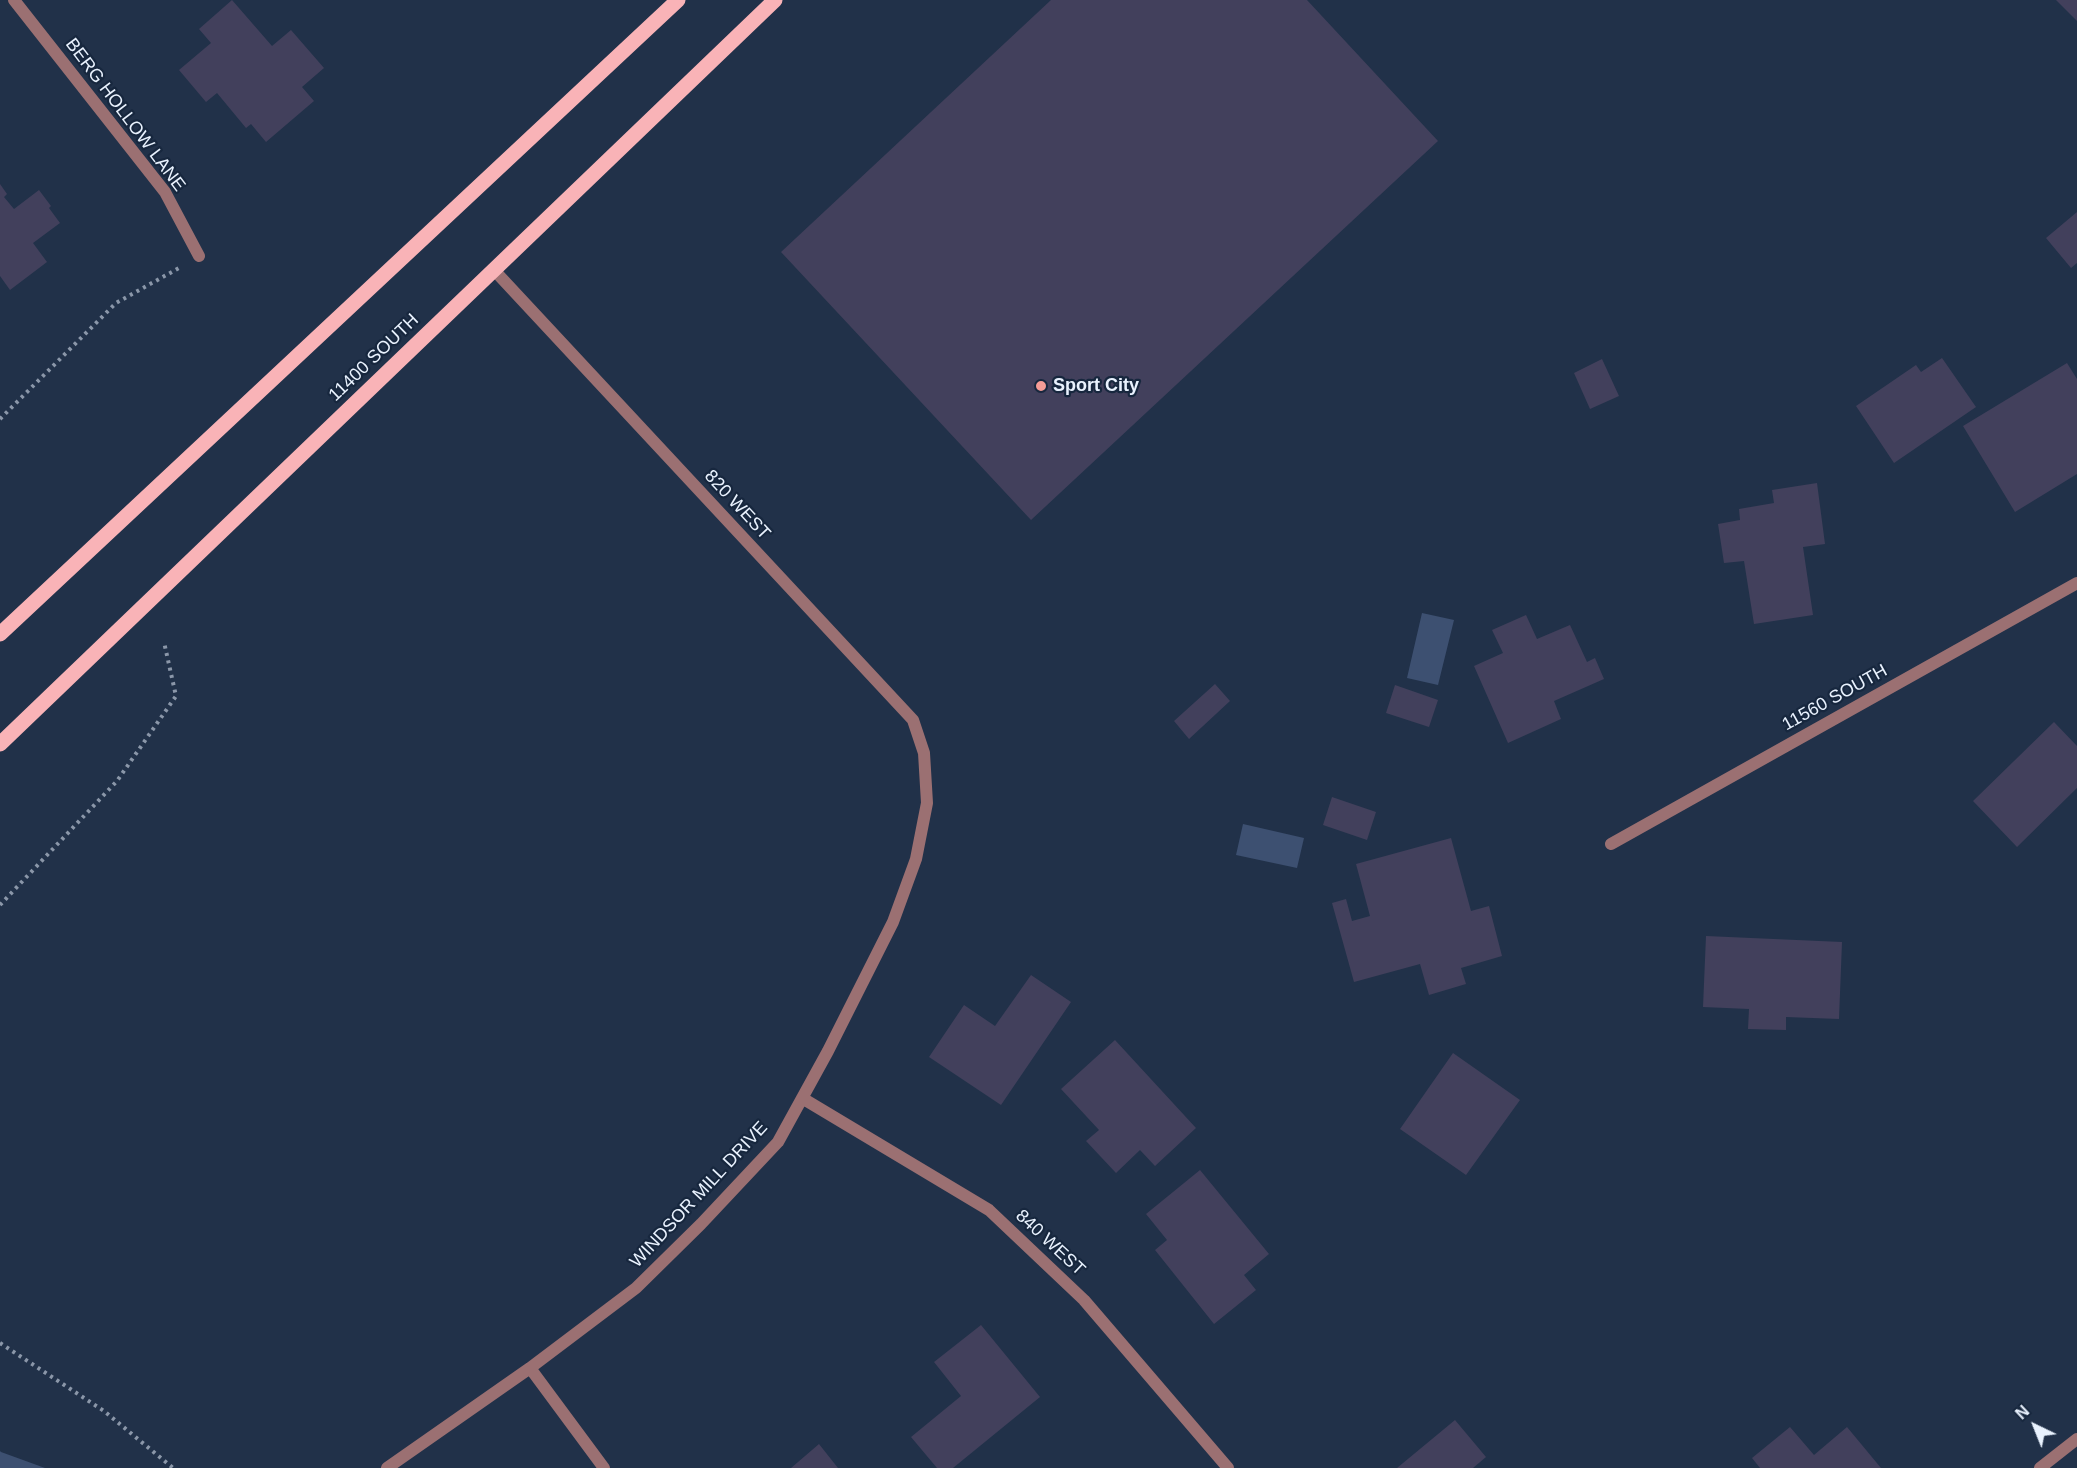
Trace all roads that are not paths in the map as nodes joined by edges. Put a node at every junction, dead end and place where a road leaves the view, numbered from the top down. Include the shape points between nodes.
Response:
1 (14, 0) edge
2 (678, 0) edge
3 (775, 0) edge
4 (199, 256) road end
5 (494, 270) junction
6 (2077, 583) edge
7 (0, 634) edge
8 (0, 744) edge
9 (926, 778) joint
10 (1611, 844) dead end
11 (802, 1098) junction
12 (530, 1368) junction
13 (2077, 1439) edge
14 (2047, 1466) edge
15 (387, 1468) edge
16 (604, 1468) edge
17 (1227, 1468) edge

1 - 4 street, BERG HOLLOW LANE via 165,192
2 - 7 main road
3 - 5 main road, 11400 SOUTH
5 - 8 main road, 11400 SOUTH
5 - 9 street, 820 WEST via 913,720 924,753
6 - 10 street, 11560 SOUTH
9 - 11 street, WINDSOR MILL DRIVE via 927,803 916,859 893,922
11 - 12 street, WINDSOR MILL DRIVE via 778,1142 701,1224 636,1288
11 - 17 street, 840 WEST via 989,1210 1084,1300
12 - 15 street, WINDSOR MILL DRIVE
12 - 16 street
13 - 14 street

